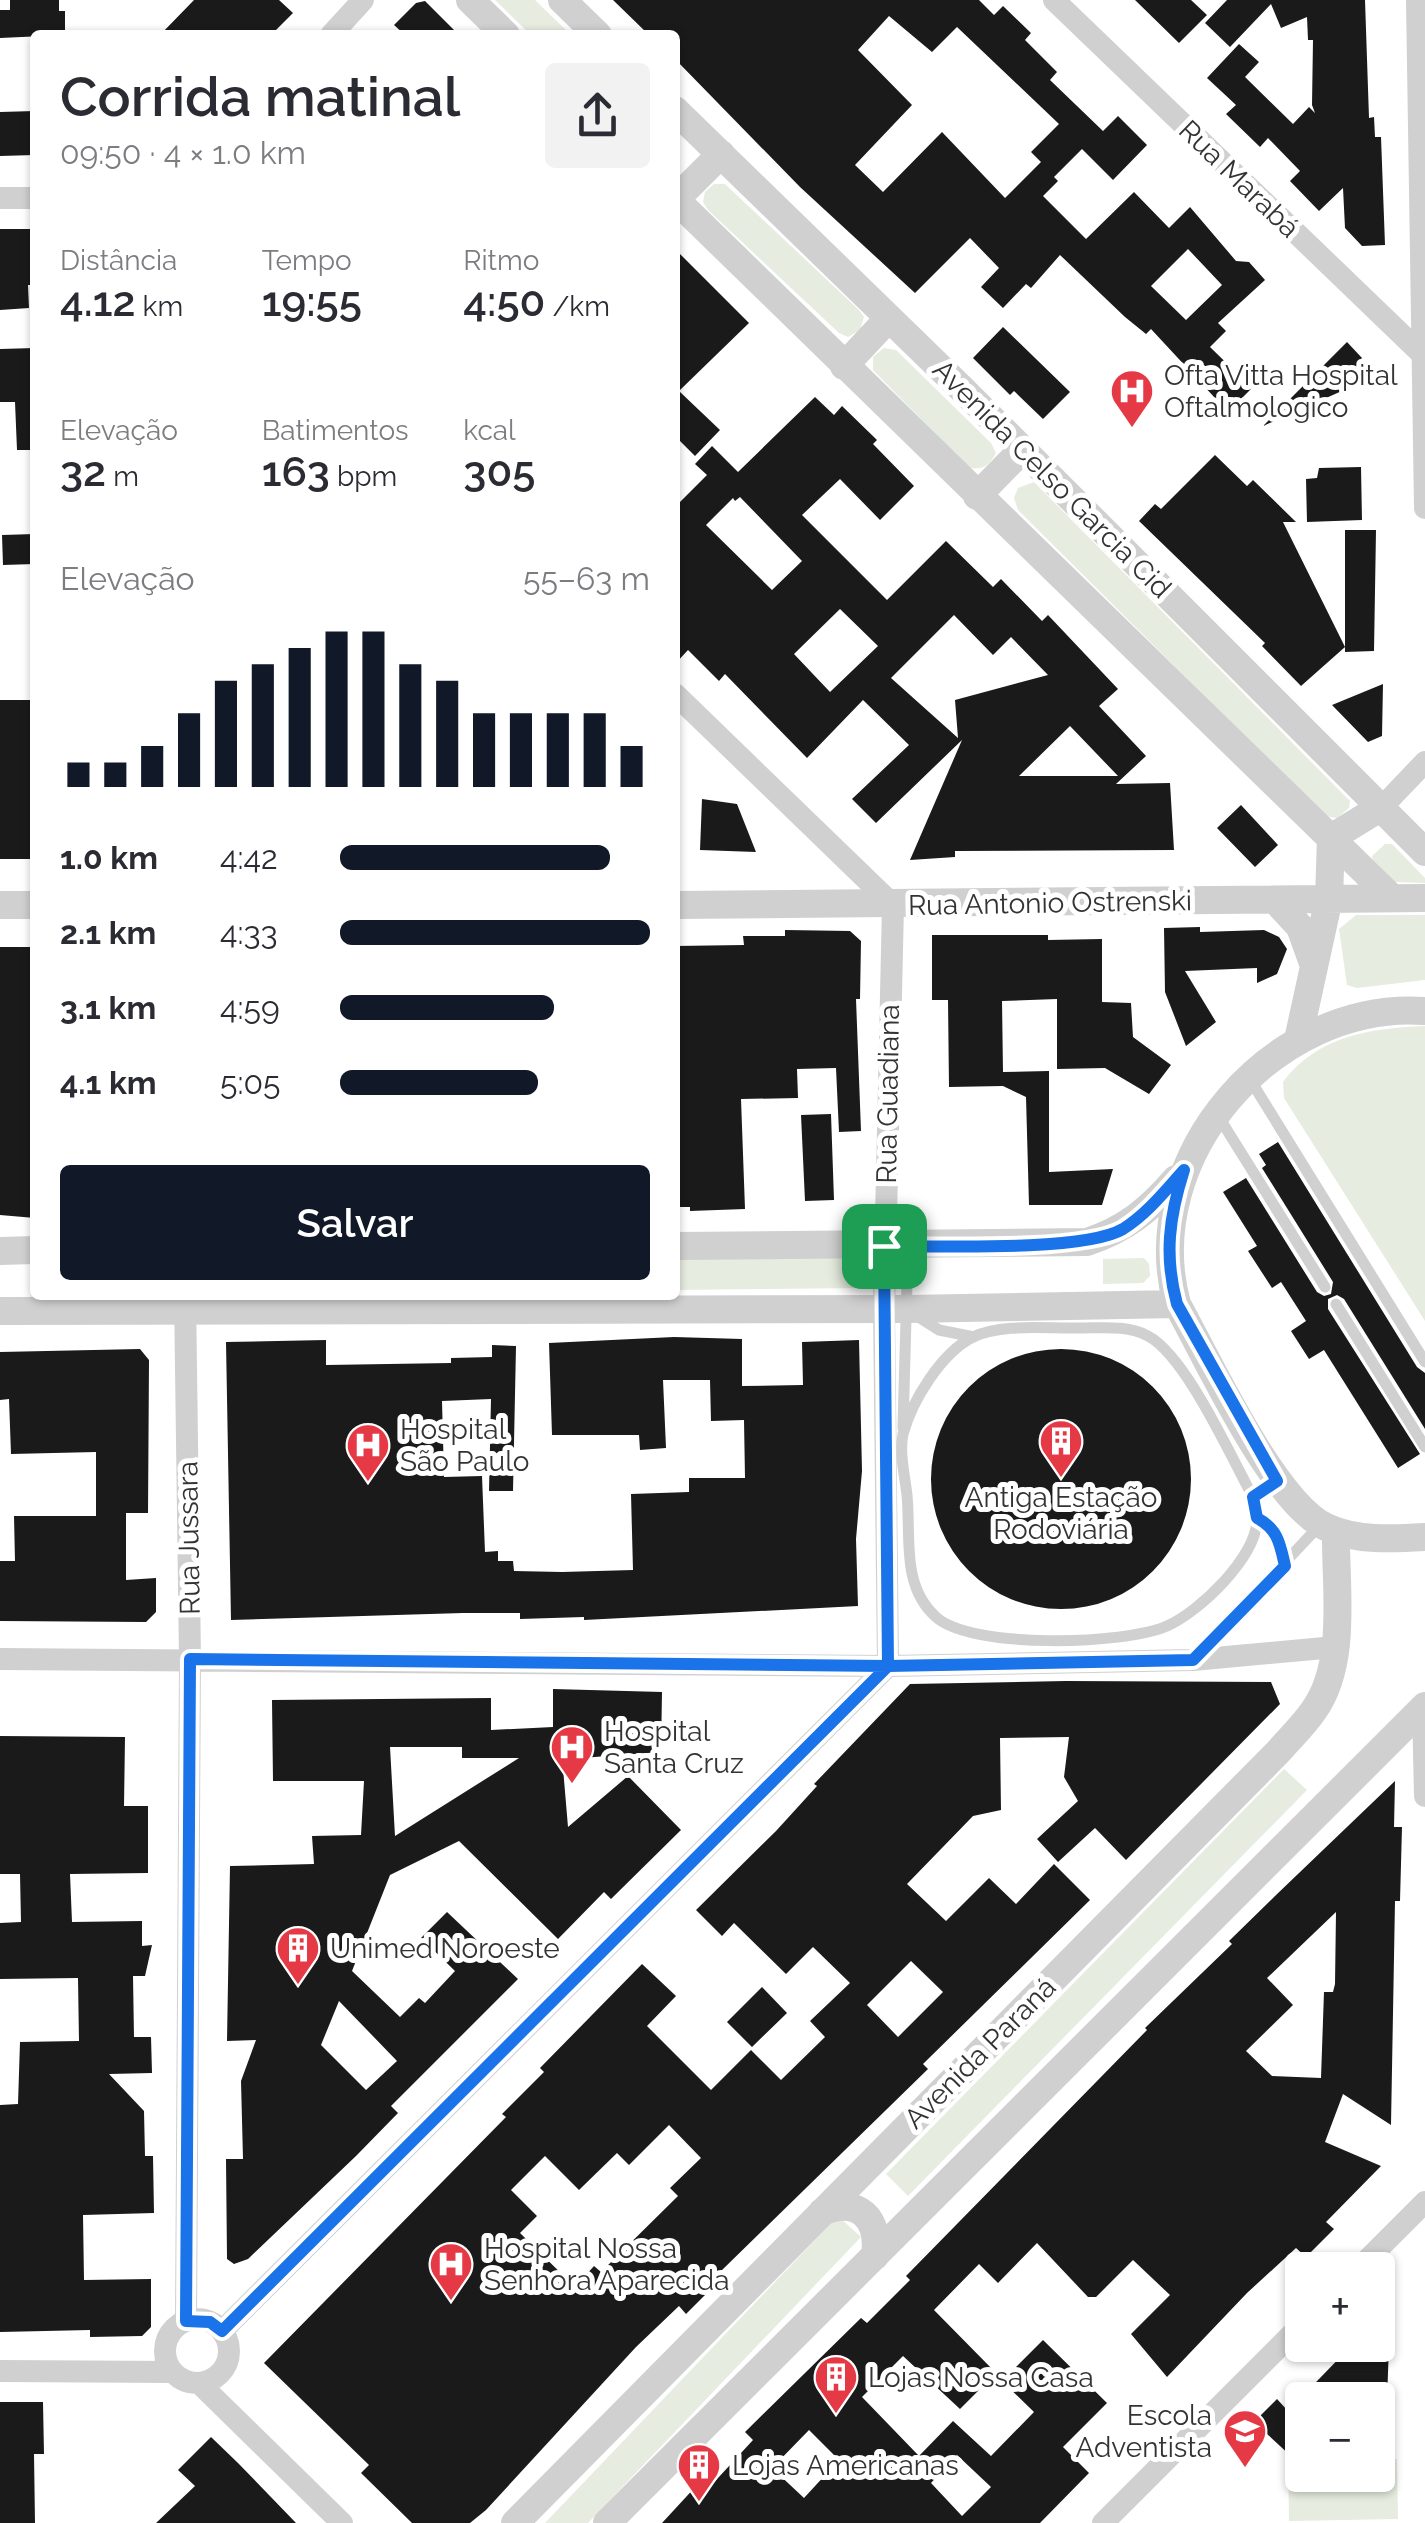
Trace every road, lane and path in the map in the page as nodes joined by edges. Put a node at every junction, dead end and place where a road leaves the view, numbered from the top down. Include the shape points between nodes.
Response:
1 (364, 0) edge
2 (470, 0) edge
3 (562, 0) edge
4 (1054, 0) edge
5 (1417, 0) edge
6 (335, 30) edge
7 (501, 30) edge
8 (593, 30) edge
9 (680, 115) edge
10 (720, 154) junction
11 (680, 194) edge
12 (0, 198) edge
13 (30, 198) edge
14 (680, 204) edge
15 (889, 318) junction
16 (1424, 356) edge
17 (844, 366) junction
18 (1023, 449) junction
19 (977, 496) junction
20 (1425, 508) edge
21 (680, 699) edge
22 (1425, 762) edge
23 (1382, 806) junction
24 (1332, 838) junction
25 (1425, 852) edge
26 (1391, 897) junction
27 (1329, 898) junction
28 (1425, 898) edge
29 (1276, 900) junction
30 (0, 904) edge
31 (30, 904) edge
32 (680, 904) edge
33 (893, 904) junction
34 (1316, 972) junction
35 (1425, 1011) edge
36 (1298, 1040) junction
37 (1249, 1078) junction
38 (1218, 1115) junction
39 (1184, 1170) junction
40 (680, 1246) edge
41 (896, 1246) junction
42 (30, 1250) edge
43 (0, 1251) edge
44 (1326, 1287) dead end
45 (185, 1302) edge
46 (1177, 1304) junction
47 (1336, 1304) dead end
48 (895, 1308) junction
49 (0, 1311) edge
50 (1118, 1316) junction
51 (974, 1337) junction
52 (1425, 1362) edge
53 (902, 1437) junction
54 (1425, 1447) edge
55 (1277, 1481) junction
56 (1253, 1497) junction
57 (1257, 1518) junction
58 (1328, 1528) junction
59 (1425, 1537) edge
60 (1285, 1566) junction
61 (1335, 1647) junction
62 (0, 1658) edge
63 (190, 1659) junction
64 (1193, 1660) junction
65 (888, 1666) junction
66 (1424, 1707) edge
67 (1425, 1796) edge
68 (862, 2172) junction
69 (1425, 2202) edge
70 (822, 2212) junction
71 (916, 2214) junction
72 (1375, 2252) edge
73 (875, 2256) junction
74 (186, 2321) junction
75 (222, 2331) junction
76 (1285, 2341) edge
77 (0, 2371) edge
78 (173, 2372) junction
79 (199, 2383) junction
80 (520, 2520) edge
81 (342, 2523) edge
82 (608, 2523) edge
83 (1103, 2523) edge

1 - 6 street
2 - 7 street
3 - 8 street
4 - 16 street, Rua Marabá
5 - 16 street
9 - 10 street, Avenida Celso Garcia Cid
10 - 11 street
10 - 15 street, Avenida Celso Garcia Cid
12 - 13 street
14 - 17 street
15 - 17 street
15 - 18 street, Avenida Celso Garcia Cid
16 - 20 street
17 - 19 street
18 - 19 street
18 - 23 street, Avenida Celso Garcia Cid
19 - 24 street
21 - 33 street
22 - 23 street
23 - 24 street
23 - 25 street, Avenida Celso Garcia Cid
24 - 26 street
24 - 27 street
26 - 27 street, Rua Antonio Ostrenski
26 - 28 street, Rua Antonio Ostrenski
27 - 29 street, Rua Antonio Ostrenski
27 - 34 street
29 - 33 street, Rua Antonio Ostrenski
29 - 34 street via 1300,927
30 - 31 street
32 - 33 street, Rua Antonio Ostrenski
33 - 41 street, Rua Guadiana
34 - 36 street
35 - 36 street via 1367,1016
36 - 37 street
37 - 38 street
37 - 52 lane
38 - 39 street
38 - 44 lane
39 - 41 street via 1151,1208 1121,1230 1087,1242
39 - 46 street via 1170,1216 1168,1271
40 - 41 street
41 - 48 street, Rua Guadiana
42 - 43 street
45 - 48 street
45 - 49 street
45 - 63 street, Rua Jussara
46 - 50 street
46 - 55 street
47 - 54 lane
48 - 50 street
48 - 51 lane via 939,1330
48 - 53 lane
48 - 65 street, Rua Guadiana
50 - 51 lane
50 - 56 lane via 1173,1358
51 - 53 lane via 937,1372
53 - 57 lane via 908,1562 916,1590 934,1616 955,1630 1092,1638 1149,1633 1194,1609 1235,1567
55 - 56 lane
55 - 58 street
56 - 57 lane
57 - 60 lane via 1274,1530
58 - 59 street
58 - 60 lane
58 - 61 street, Avenida Paraná
60 - 64 lane
61 - 64 street
61 - 68 street, Avenida Paraná via 1322,1697 1278,1752
62 - 63 street
63 - 65 street
63 - 74 street, Rua Jussara
64 - 65 street
65 - 75 street
66 - 67 street
66 - 71 street
68 - 70 street, Avenida Paraná
68 - 71 street via 860,2188 882,2215
69 - 72 street
70 - 73 street via 838,2205 857,2208 871,2220
70 - 80 street, Avenida Paraná
71 - 73 street
73 - 82 street
74 - 75 street via 210,2322
74 - 78 street via 166,2347
75 - 79 street via 228,2360 218,2376
76 - 83 street
77 - 78 street
78 - 79 street
79 - 81 street

